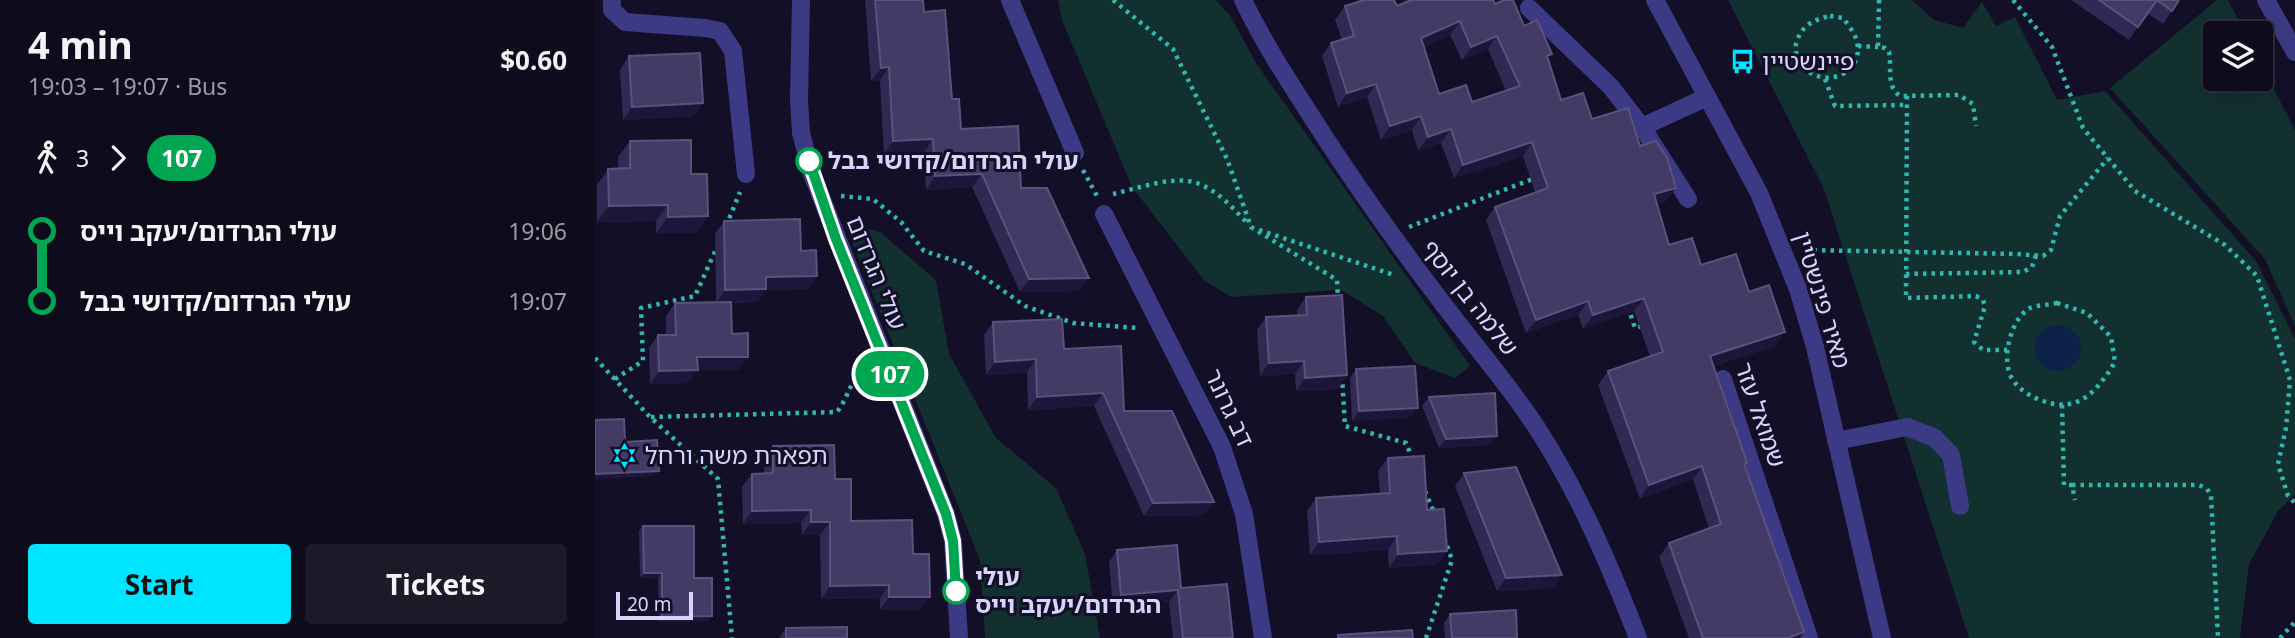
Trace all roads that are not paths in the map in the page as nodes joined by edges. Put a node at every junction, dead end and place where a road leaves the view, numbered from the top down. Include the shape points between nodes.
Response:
1 (612, 0) edge
2 (800, 0) edge
3 (1010, 0) edge
4 (1655, 0) edge
5 (2266, 0) edge
6 (1247, 8) edge
7 (1529, 8) dead end
8 (2295, 52) edge
9 (1707, 97) junction
10 (1642, 127) junction
11 (1075, 153) road end
12 (746, 174) road end
13 (1688, 199) dead end
14 (1104, 214) road end
15 (1723, 379) dead end
16 (1836, 441) junction
17 (1960, 506) dead end
18 (960, 638) edge
19 (1263, 638) edge
20 (1638, 638) edge
21 (1809, 638) edge
22 (1882, 638) edge

1 - 12 street via 612,10 625,22 720,31 733,51
2 - 18 street, עולי הגרדום via 801,133 820,195 946,514 953,541
3 - 11 street
4 - 9 street, מאיר פינשטיין
5 - 8 street
6 - 20 street, שלמה בן יוסף via 1299,97 1391,234 1538,430 1610,565
7 - 10 street via 1611,87
9 - 10 street
9 - 16 street, מאיר פינשטיין via 1784,250 1815,348
10 - 13 street
14 - 19 street, דב גרונר via 1222,447 1251,548
15 - 21 street, שמואל עזר
16 - 17 street via 1907,427 1935,438 1951,455
16 - 22 street, מאיר פינשטיין

